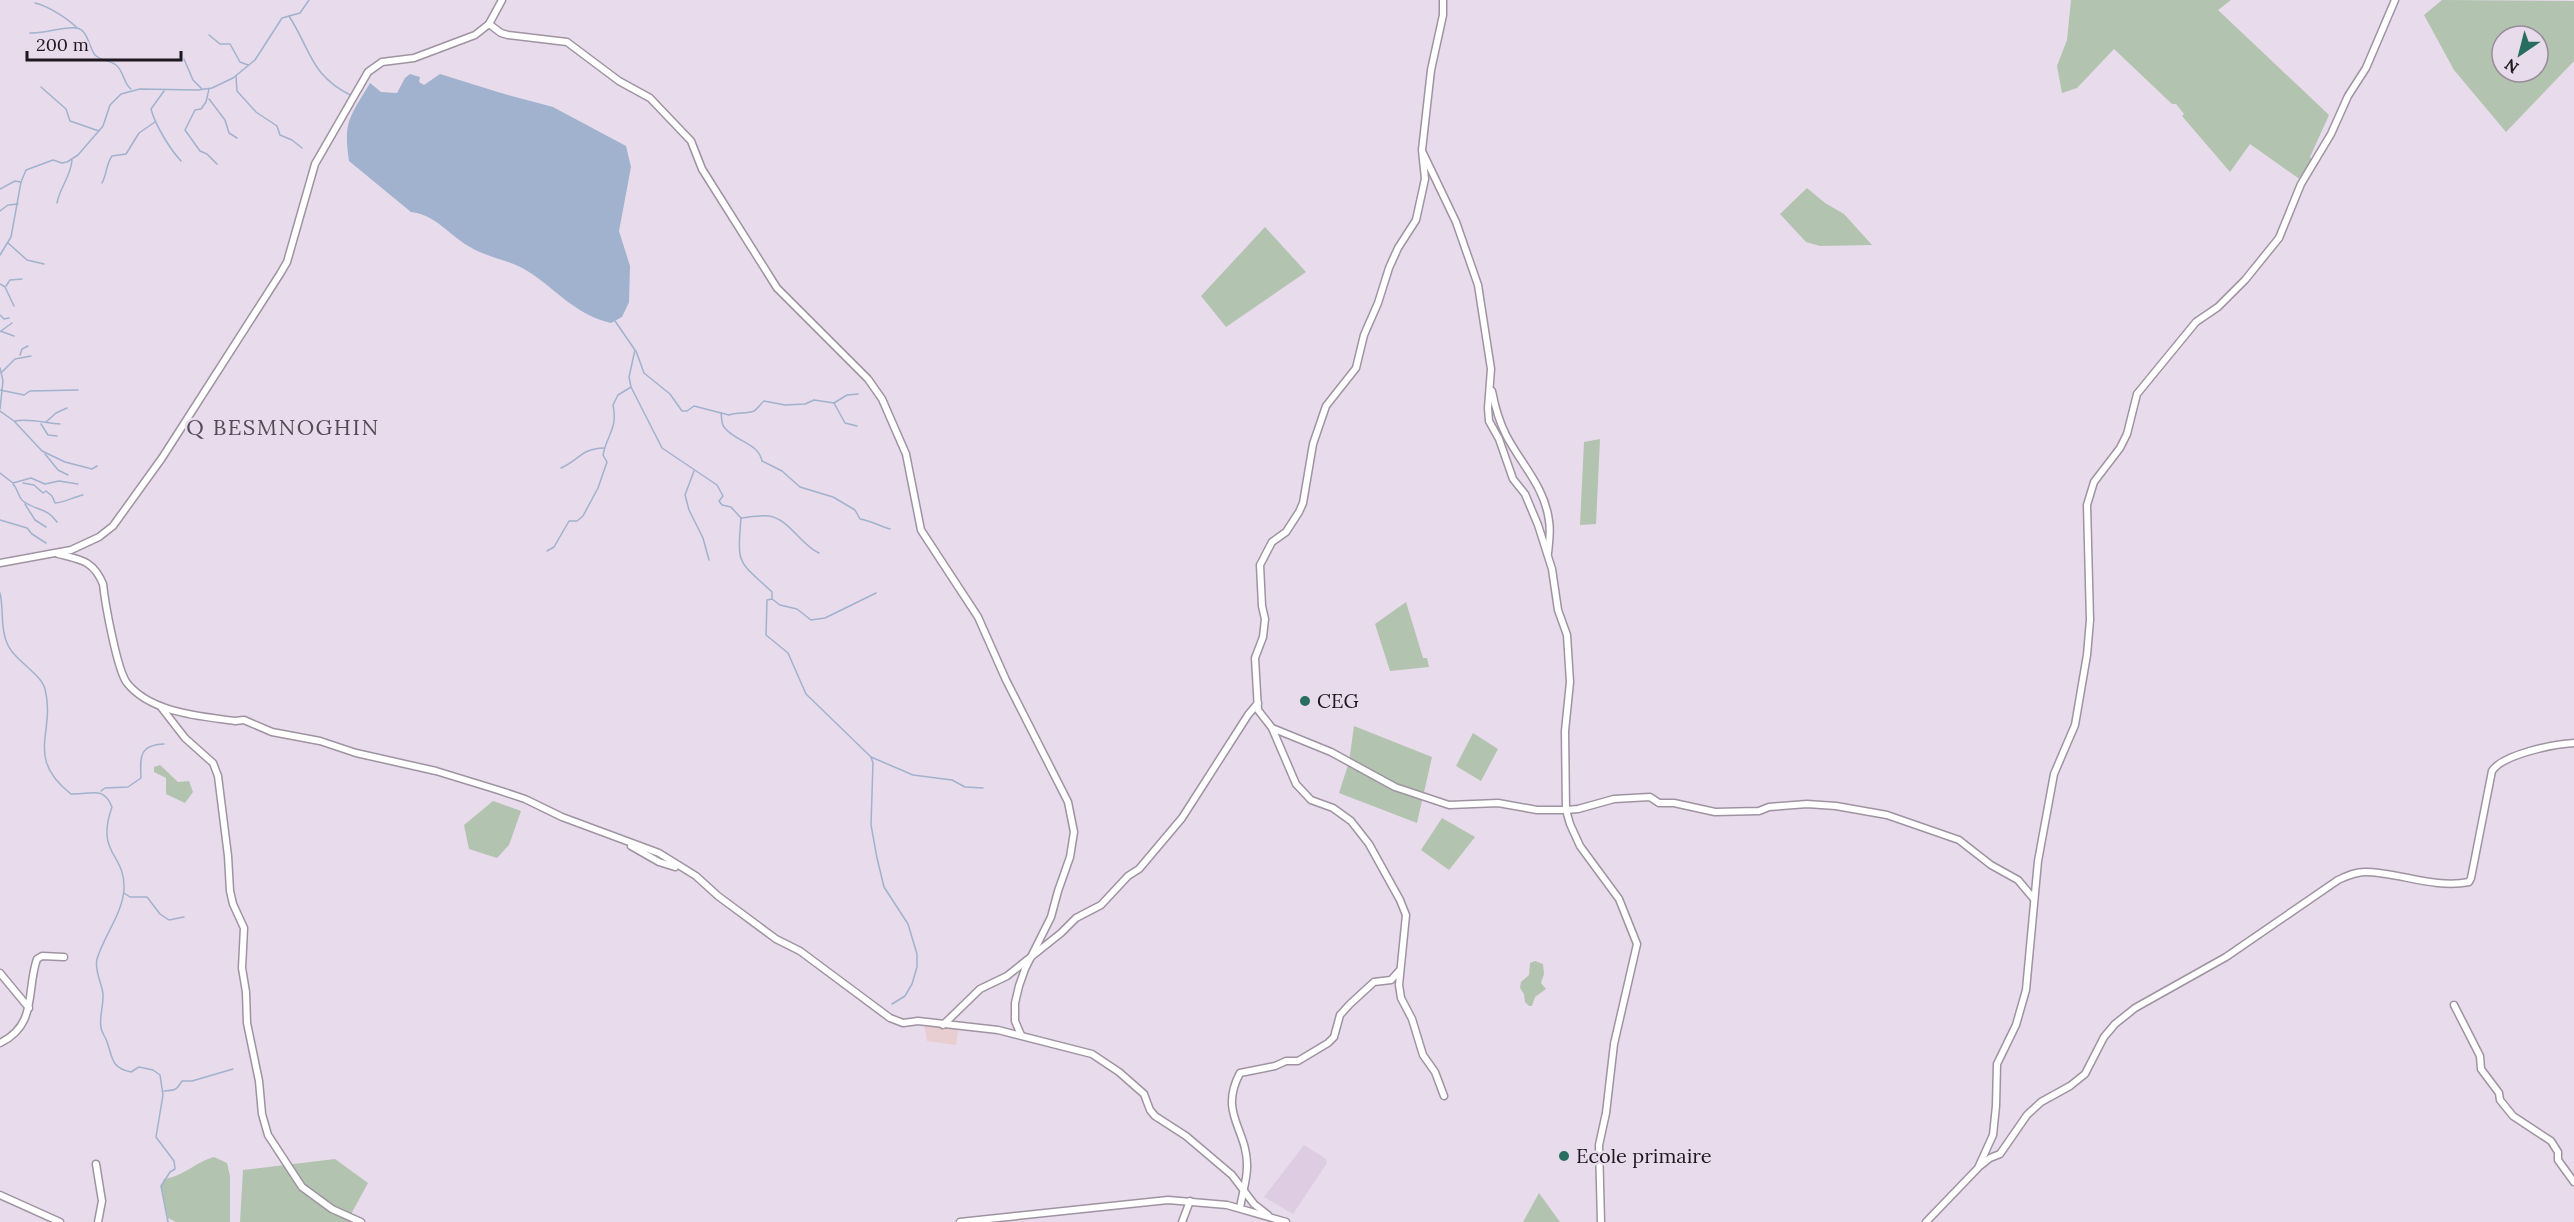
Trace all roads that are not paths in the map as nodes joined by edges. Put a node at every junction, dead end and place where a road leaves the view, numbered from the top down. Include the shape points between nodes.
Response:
1 (502, 0) edge
2 (1443, 0) edge
3 (2396, 0) edge
4 (489, 24) junction
5 (1422, 150) junction
6 (1491, 388) junction
7 (58, 554) junction
8 (1548, 556) junction
9 (0, 563) edge
10 (1258, 703) junction
11 (160, 705) junction
12 (1272, 728) junction
13 (2574, 743) edge
14 (1566, 810) junction
15 (2035, 900) junction
16 (1032, 954) junction
17 (64, 957) dead end
18 (1401, 970) junction
19 (0, 973) edge
20 (2454, 1005) dead end
21 (29, 1008) junction
22 (943, 1024) junction
23 (1021, 1035) junction
24 (0, 1042) edge
25 (1444, 1096) dead end
26 (96, 1164) dead end
27 (1978, 1168) junction
28 (2574, 1182) edge
29 (1242, 1188) junction
30 (1, 1196) edge
31 (1190, 1201) junction
32 (1240, 1208) junction
33 (1268, 1215) junction
34 (60, 1222) edge
35 (98, 1222) edge
36 (361, 1222) edge
37 (960, 1222) edge
38 (1182, 1222) edge
39 (1286, 1222) edge
40 (1601, 1222) edge
41 (1926, 1222) edge

1 - 4 street
2 - 5 street
3 - 15 street via 2366,68 2301,184 2280,238 2245,280 2196,322 2151,375 2134,402 2120,448 2089,494 2087,655 2074,725 2054,774
4 - 7 street via 455,43 414,57 382,62 368,72 315,164 287,262 225,361 113,526 99,537
4 - 16 street via 508,35 567,42 619,81 650,98 691,141 702,169 777,288 868,379 882,399 906,454 921,530 978,617 1068,802 1074,832 1070,857 1051,917
5 - 6 street via 1456,222 1478,285 1490,356
5 - 10 street via 1425,179 1416,220 1389,268 1364,334 1356,368 1326,406 1313,444 1299,512 1286,532 1272,542 1260,565 1265,619 1255,658
6 - 8 street via 1489,421 1513,479 1530,505
6 - 8 street via 1507,437 1533,476 1547,508
7 - 9 street
7 - 11 street via 92,564 98,572 127,683
8 - 14 street via 1570,663 1565,731
10 - 12 street via 1258,710
10 - 16 street via 1182,818 1139,869 1101,905 1076,918
11 - 22 street via 213,718 244,720 272,732 473,782 656,852 890,1018 903,1023
11 - 36 street via 185,738 213,763 218,776 230,891 244,928 242,968 247,1023 268,1135 302,1187 332,1209
12 - 14 street via 1331,752 1395,787 1431,800 1449,805 1498,803
12 - 18 street via 1296,784 1311,800 1333,808 1351,821 1382,865 1406,915
13 - 27 street via 2558,744 2496,765 2469,882 2412,880 2367,872 2338,880 2226,957 2135,1008 2104,1037 2085,1074 2041,1102 2000,1154
14 - 15 street via 1650,797 1659,803 1724,813 1759,811 1786,804 1874,812 1959,840 2018,880
14 - 40 street via 1580,846 1619,899 1637,944 1614,1044 1599,1145
15 - 27 street via 2026,990 2016,1025 1997,1064 1993,1136
16 - 22 street via 1007,976 980,989
16 - 23 street via 1015,1003 1015,1021
17 - 21 street via 37,958
18 - 25 street via 1401,998
18 - 29 street via 1391,980 1374,982 1350,1004 1340,1015 1334,1037 1328,1043 1298,1061 1240,1073 1231,1107 1248,1168
19 - 21 street
20 - 28 street via 2480,1056 2481,1069 2500,1100 2514,1116 2551,1141 2558,1160
21 - 24 street via 16,1032
22 - 23 street
23 - 29 street via 1078,1049 1111,1066 1144,1094 1155,1116 1186,1136
26 - 35 street via 102,1201
27 - 41 street
29 - 32 street
29 - 33 street
30 - 34 street
31 - 32 street
31 - 37 street via 1163,1200
31 - 38 street
32 - 33 street
33 - 39 street

